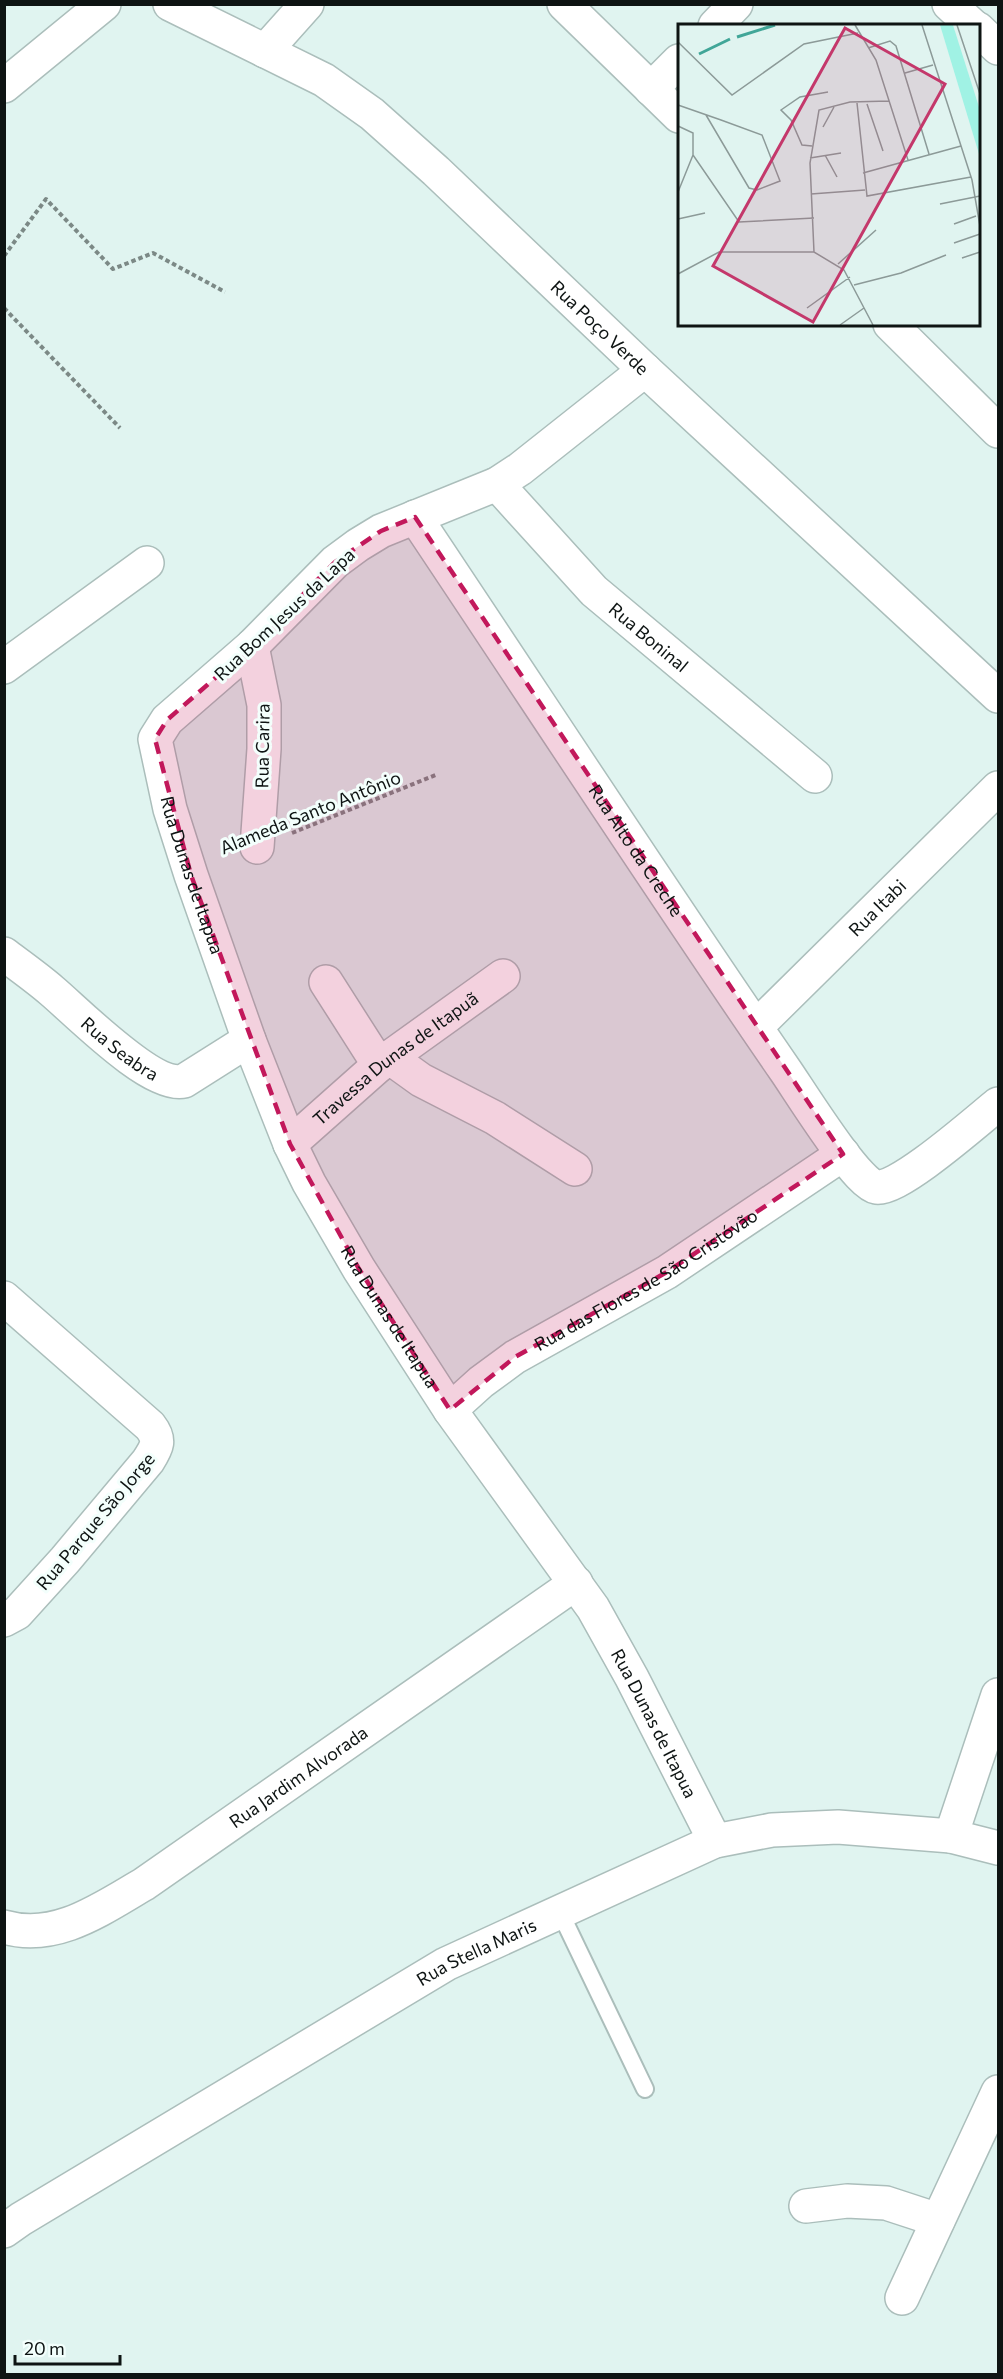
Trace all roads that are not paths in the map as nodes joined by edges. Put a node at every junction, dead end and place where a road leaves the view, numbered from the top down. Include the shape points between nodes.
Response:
1 (104, 4) edge
2 (171, 4) edge
3 (308, 4) edge
4 (564, 4) edge
5 (736, 4) edge
6 (949, 4) edge
7 (717, 24) edge
8 (971, 24) edge
9 (979, 30) edge
10 (999, 48) edge
11 (265, 51) junction
12 (678, 62) edge
13 (4, 86) edge
14 (651, 89) junction
15 (678, 115) edge
16 (892, 326) edge
17 (645, 370) junction
18 (999, 431) edge
19 (497, 484) junction
20 (415, 517) junction
21 (147, 563) dead end
22 (252, 646) junction
23 (4, 667) edge
24 (999, 696) edge
25 (155, 747) joint
26 (815, 776) dead end
27 (999, 788) edge
28 (257, 847) road end
29 (4, 954) edge
30 (503, 976) dead end
31 (326, 982) dead end
32 (756, 1027) junction
33 (249, 1040) junction
34 (384, 1061) junction
35 (999, 1104) edge
36 (290, 1144) junction
37 (843, 1154) junction
38 (575, 1169) dead end
39 (4, 1298) edge
40 (450, 1410) junction
41 (576, 1583) junction
42 (4, 1620) edge
43 (999, 1695) edge
44 (951, 1836) junction
45 (715, 1841) junction
46 (999, 1848) edge
47 (560, 1912) junction
48 (4, 1927) edge
49 (645, 2089) dead end
50 (999, 2092) edge
51 (806, 2206) dead end
52 (938, 2220) junction
53 (4, 2231) edge
54 (902, 2298) dead end

1 - 13 street
2 - 11 street, Rua Poço Verde
3 - 11 street
4 - 14 street
5 - 7 street
6 - 8 street
9 - 10 street
11 - 17 street, Rua Poço Verde via 324,80 372,114
12 - 14 street
14 - 15 street
16 - 18 street
17 - 19 street, Rua Bom Jesus da Lapa
17 - 24 street, Rua Poço Verde
19 - 20 street, Rua Bom Jesus da Lapa
19 - 26 street, Rua Boninal via 594,591
20 - 22 street, Rua Bom Jesus da Lapa via 381,531 335,562
20 - 32 street, Rua Alto da Creche
21 - 23 street
22 - 25 street, Rua Bom Jesus da Lapa via 167,720 154,739
22 - 28 street, Rua Carira via 264,705
25 - 33 street, Rua Dunas de Itapua via 173,820
27 - 32 street, Rua Itabi
29 - 33 street, Rua Seabra via 120,1051 170,1081 184,1081
30 - 34 street, Travessa Dunas de Itapuã
31 - 34 street
32 - 37 street, Rua Alto da Creche
33 - 36 street, Rua Dunas de Itapua
34 - 36 street, Travessa Dunas de Itapuã
34 - 38 street via 495,1118
35 - 37 street, Rua Alto da Creche via 892,1185 872,1187
36 - 40 street, Rua Dunas de Itapua via 358,1269
37 - 40 street, Rua das Flores de São Cristóvão via 667,1272 515,1357
39 - 42 street, Rua Parque São Jorge via 150,1426 158,1437 158,1445 65,1560 17,1613
40 - 41 street, Rua Dunas de Itapua
41 - 45 street, Rua Dunas de Itapua via 632,1678
41 - 48 street, Rua Jardim Alvorada via 144,1884 68,1925 20,1932
43 - 44 street
44 - 45 street, Rua Stella Maris via 838,1827 772,1830
44 - 46 street, Rua Stella Maris
45 - 47 street, Rua Stella Maris
47 - 49 lane
47 - 53 street, Rua Stella Maris via 446,1964
50 - 52 street
51 - 52 street via 847,2201 886,2203
52 - 54 street

